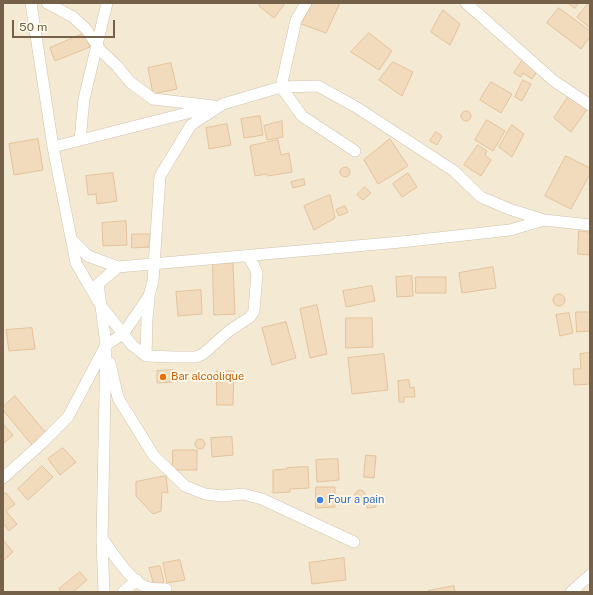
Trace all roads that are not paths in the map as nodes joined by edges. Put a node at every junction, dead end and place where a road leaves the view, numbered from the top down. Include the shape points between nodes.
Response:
1 (31, 3) edge
2 (47, 3) edge
3 (107, 3) edge
4 (306, 3) edge
5 (466, 3) edge
6 (97, 44) junction
7 (281, 87) junction
8 (218, 105) junction
9 (590, 105) edge
10 (80, 140) junction
11 (53, 146) junction
12 (355, 151) dead end
13 (544, 220) junction
14 (590, 224) edge
15 (72, 240) junction
16 (247, 256) junction
17 (155, 264) junction
18 (118, 267) junction
19 (149, 296) junction
20 (101, 306) junction
21 (123, 334) junction
22 (106, 345) junction
23 (146, 356) junction
24 (3, 478) edge
25 (102, 538) junction
26 (354, 542) dead end
27 (590, 575) edge
28 (137, 580) junction
29 (166, 590) dead end
30 (104, 592) edge
31 (123, 592) edge
32 (571, 592) edge

1 - 11 street
2 - 6 street via 72,17 86,29
3 - 6 street
4 - 7 street via 296,20
5 - 9 street via 554,81
6 - 8 street via 130,82 153,99
6 - 10 street via 84,99
7 - 8 street
7 - 12 street via 302,116
7 - 13 street via 318,86 356,107 454,171 481,197
8 - 10 street
8 - 17 street via 191,125 160,176
10 - 11 street
11 - 15 street
13 - 14 street
13 - 16 street via 510,230
15 - 18 street via 88,256
15 - 20 street via 76,263
16 - 17 street
16 - 23 street via 257,274 254,311 250,317 196,357
17 - 18 street
17 - 19 street
18 - 20 street via 98,284
19 - 21 street
19 - 23 street
20 - 21 street
20 - 22 street
21 - 22 street
21 - 23 street
22 - 24 street via 68,417
22 - 25 street
22 - 26 street via 118,398 154,456 185,486 204,494 243,494 262,499
25 - 28 street
25 - 30 street
27 - 32 street
28 - 29 street via 144,587
28 - 31 street

